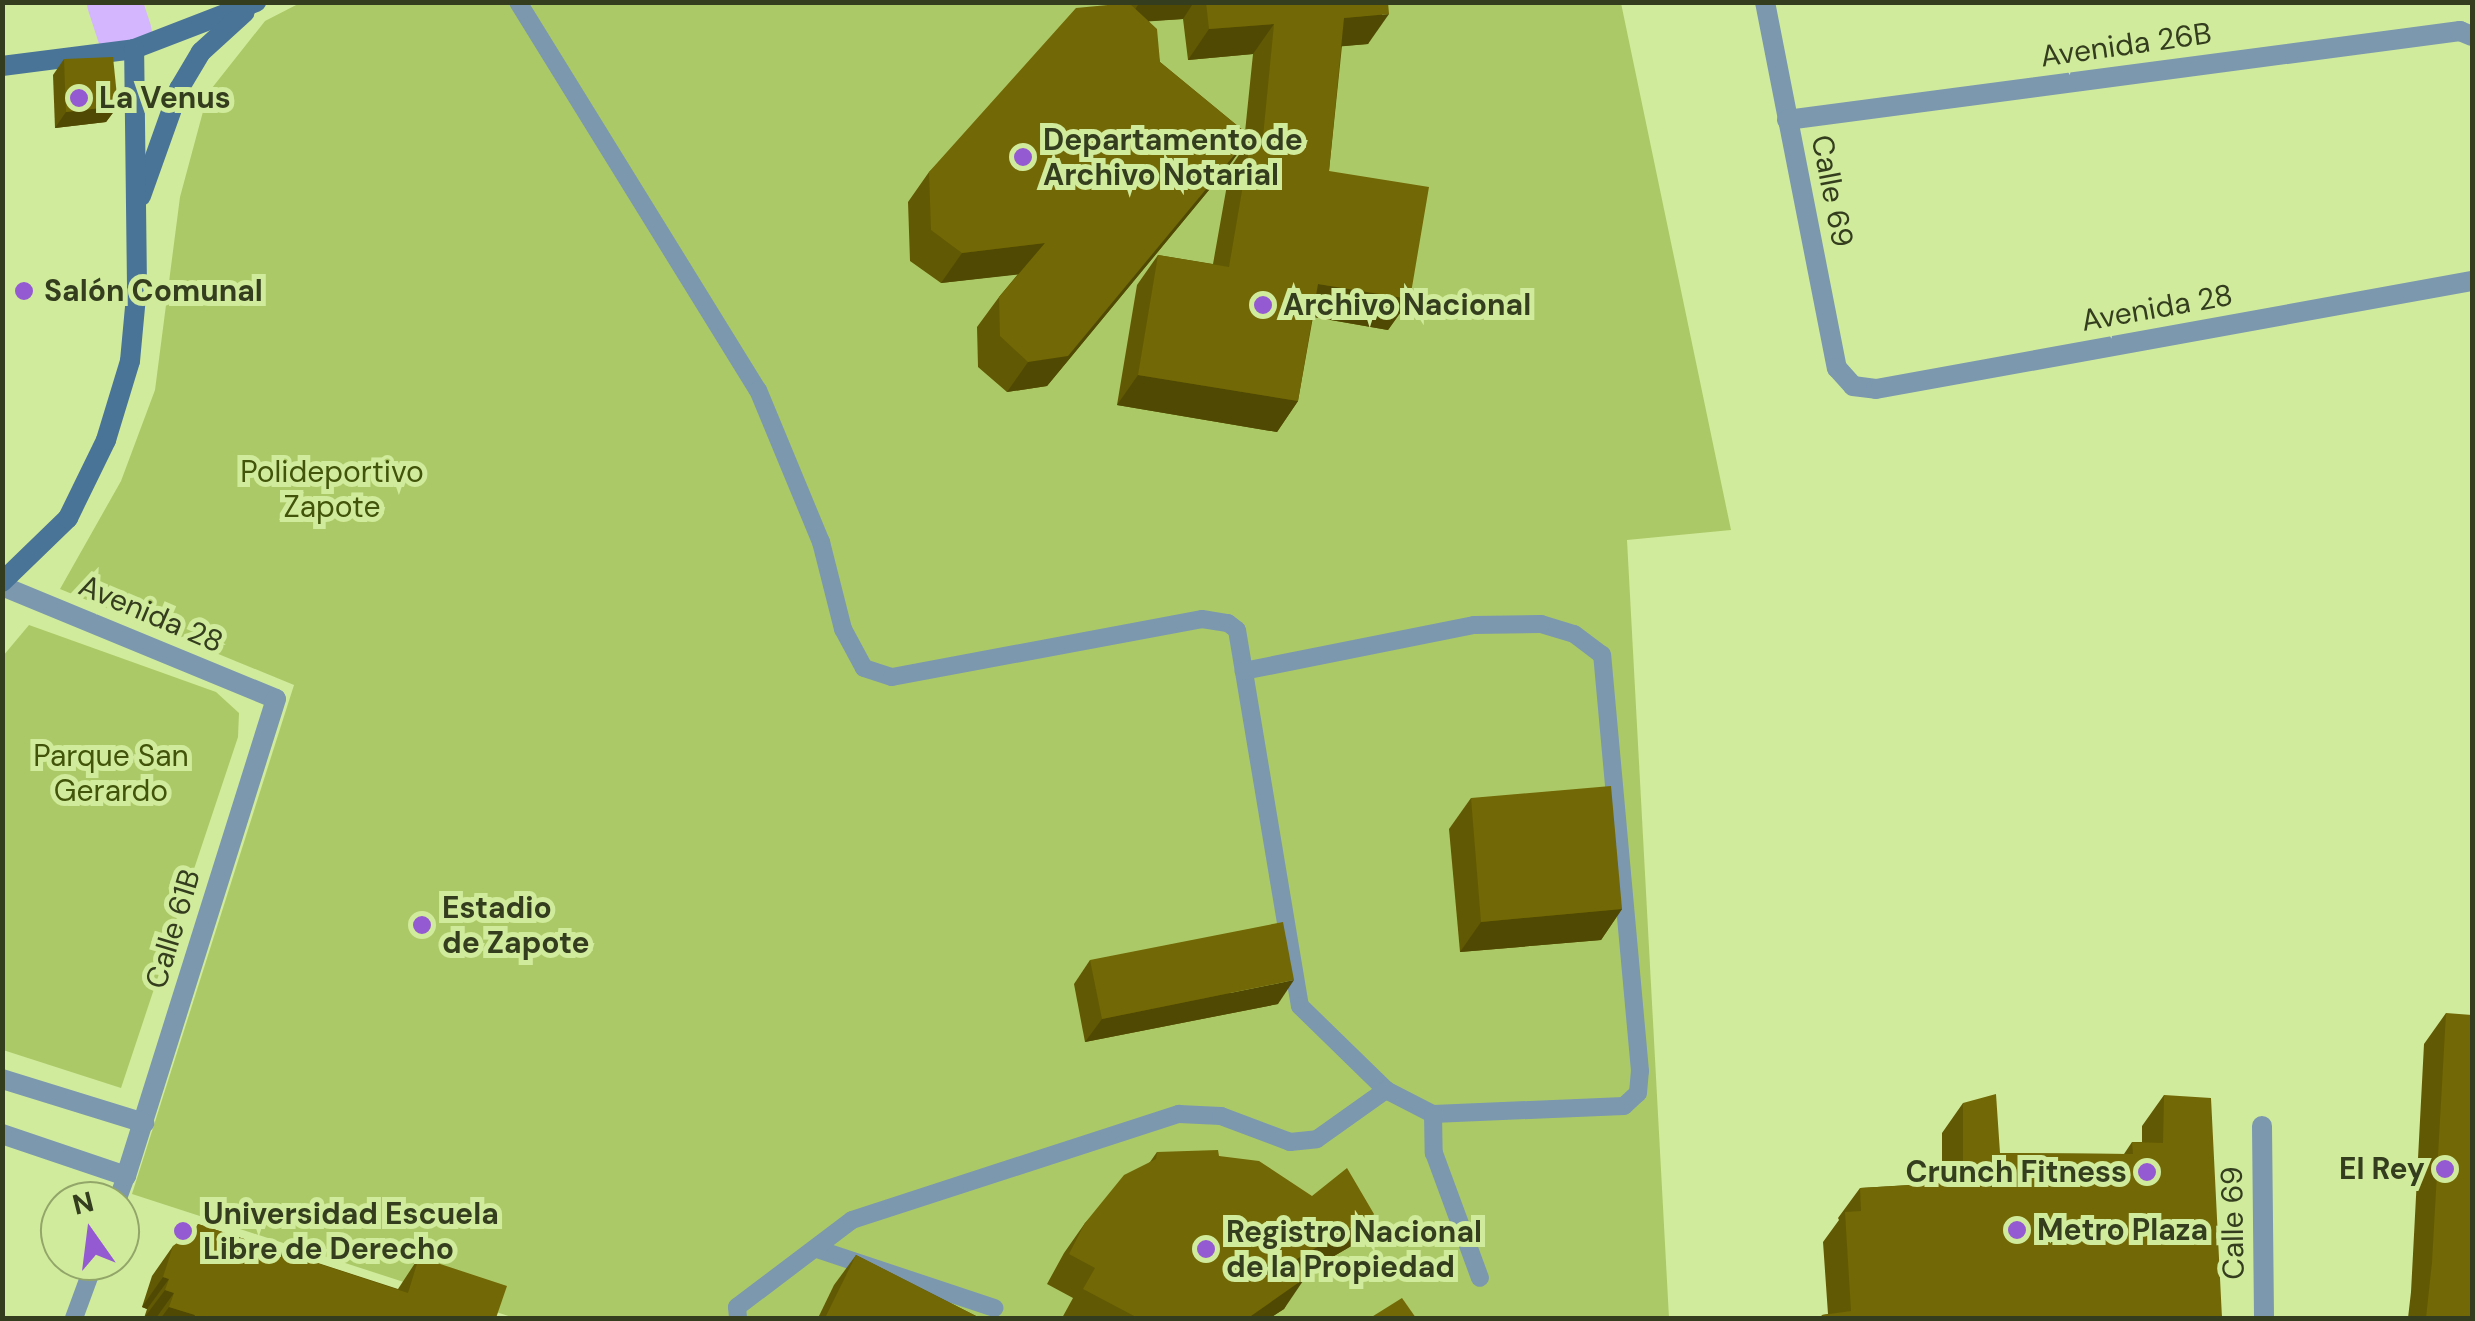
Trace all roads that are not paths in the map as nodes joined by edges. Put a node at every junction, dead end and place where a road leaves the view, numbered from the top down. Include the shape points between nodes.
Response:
1 (518, 2) edge
2 (1765, 2) edge
3 (255, 3) edge
4 (2472, 36) edge
5 (134, 49) junction
6 (2, 66) edge
7 (1787, 120) junction
8 (136, 214) junction
9 (2472, 281) edge
10 (1852, 386) joint
11 (2, 584) edge
12 (1244, 670) junction
13 (276, 699) joint
14 (2, 1079) edge
15 (1386, 1090) junction
16 (1433, 1114) junction
17 (144, 1123) junction
18 (2262, 1126) dead end
19 (2, 1134) edge
20 (126, 1176) junction
21 (124, 1181) edge
22 (818, 1249) junction
23 (1480, 1278) dead end
24 (88, 1281) edge
25 (994, 1308) dead end
26 (74, 1318) edge
27 (738, 1318) edge
28 (2264, 1318) edge

1 - 12 lane via 758,390 821,542 843,630 864,668 892,677 1202,619 1237,630
2 - 7 street, Calle 69
3 - 5 street
3 - 8 street via 201,52 179,88
4 - 7 street, Avenida 26B via 2460,31
5 - 6 street
5 - 8 street
7 - 10 street, Calle 69 via 1838,368
8 - 11 street via 130,360 106,440 68,518
9 - 10 street, Avenida 28 via 1876,389
11 - 13 street, Avenida 28
12 - 15 lane via 1300,1006
12 - 16 lane via 1474,625 1541,624 1574,634 1602,655 1638,1093 1624,1106
13 - 17 street, Calle 61B
14 - 17 street
15 - 16 lane
15 - 22 lane via 1317,1139 1290,1142 1221,1116 1179,1114 852,1220
16 - 23 lane via 1434,1152
17 - 20 street, Calle 61B
18 - 28 street, Calle 69
19 - 20 street
20 - 21 lane
22 - 25 lane
22 - 27 lane via 737,1306
24 - 26 lane

